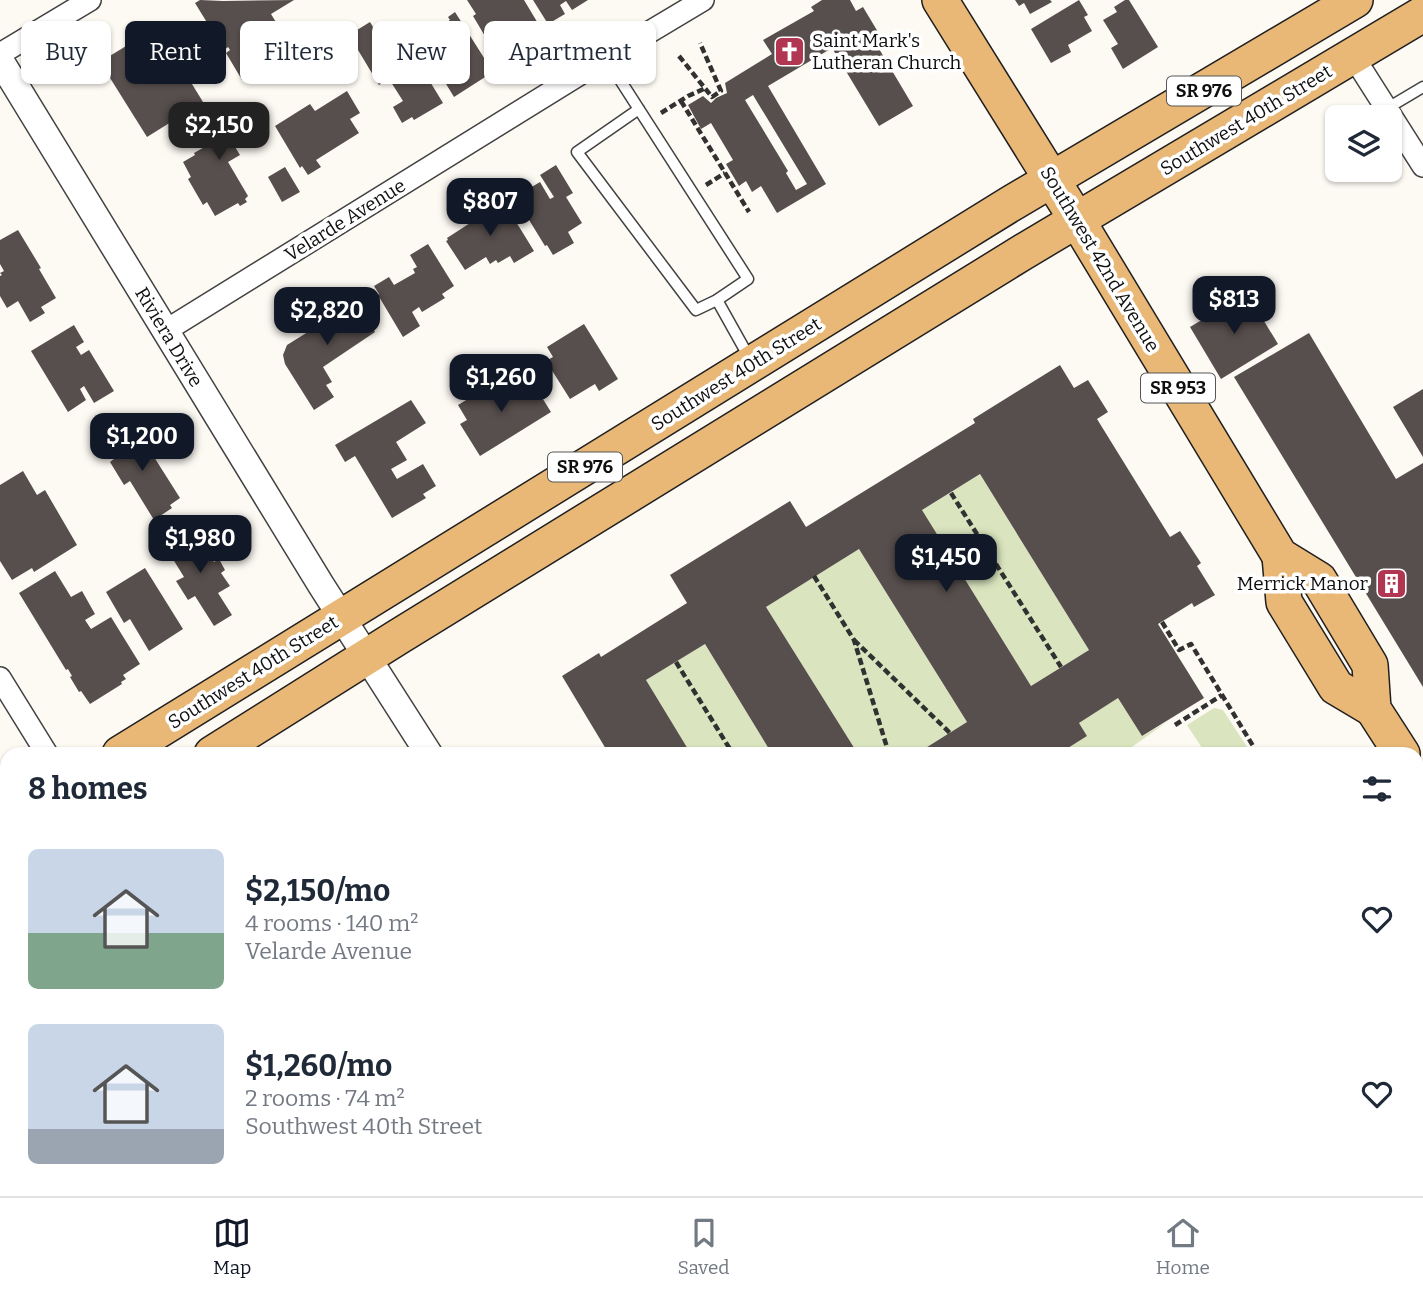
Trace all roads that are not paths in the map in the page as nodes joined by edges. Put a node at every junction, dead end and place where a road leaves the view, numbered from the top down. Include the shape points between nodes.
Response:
1 (90, 0) edge
2 (704, 0) edge
3 (940, 0) edge
4 (1355, 0) edge
5 (1423, 14) edge
6 (656, 28) edge
7 (0, 54) edge
8 (1353, 56) junction
9 (0, 60) edge
10 (564, 84) edge
11 (623, 84) edge
12 (1423, 87) edge
13 (1384, 105) edge
14 (1393, 105) edge
15 (639, 109) junction
16 (1402, 134) edge
17 (1423, 166) edge
18 (1051, 180) junction
19 (1077, 220) junction
20 (717, 300) junction
21 (165, 331) junction
22 (753, 364) junction
23 (342, 618) junction
24 (368, 657) junction
25 (0, 678) edge
26 (43, 747) edge
27 (131, 747) edge
28 (223, 747) edge
29 (425, 747) edge
30 (1397, 747) edge

1 - 7 street
2 - 6 street, Velarde Avenue
3 - 18 main road, Southwest 42nd Avenue / SR 953
4 - 18 main road, Southwest 40th Street / SR 976
5 - 8 main road, Southwest 40th Street / SR 976
8 - 13 street
8 - 19 main road, Southwest 40th Street / SR 976
9 - 21 street, Riviera Drive
10 - 21 street, Velarde Avenue
11 - 15 lane
12 - 14 lane
15 - 20 lane via 748,279
15 - 20 lane via 577,152 696,310
16 - 17 street
18 - 19 main road, Southwest 42nd Avenue / SR 953
18 - 22 main road, Southwest 40th Street / SR 976
19 - 24 main road, Southwest 40th Street / SR 976
19 - 30 main road, Southwest 42nd Avenue / SR 953 via 1280,556 1283,602 1336,687 1373,709
20 - 22 lane
21 - 23 street, Riviera Drive
22 - 23 main road, Southwest 40th Street / SR 976
23 - 24 street, Riviera Drive
23 - 27 main road, Southwest 40th Street / SR 976
24 - 28 main road, Southwest 40th Street / SR 976
24 - 29 street, Riviera Drive
25 - 26 street

